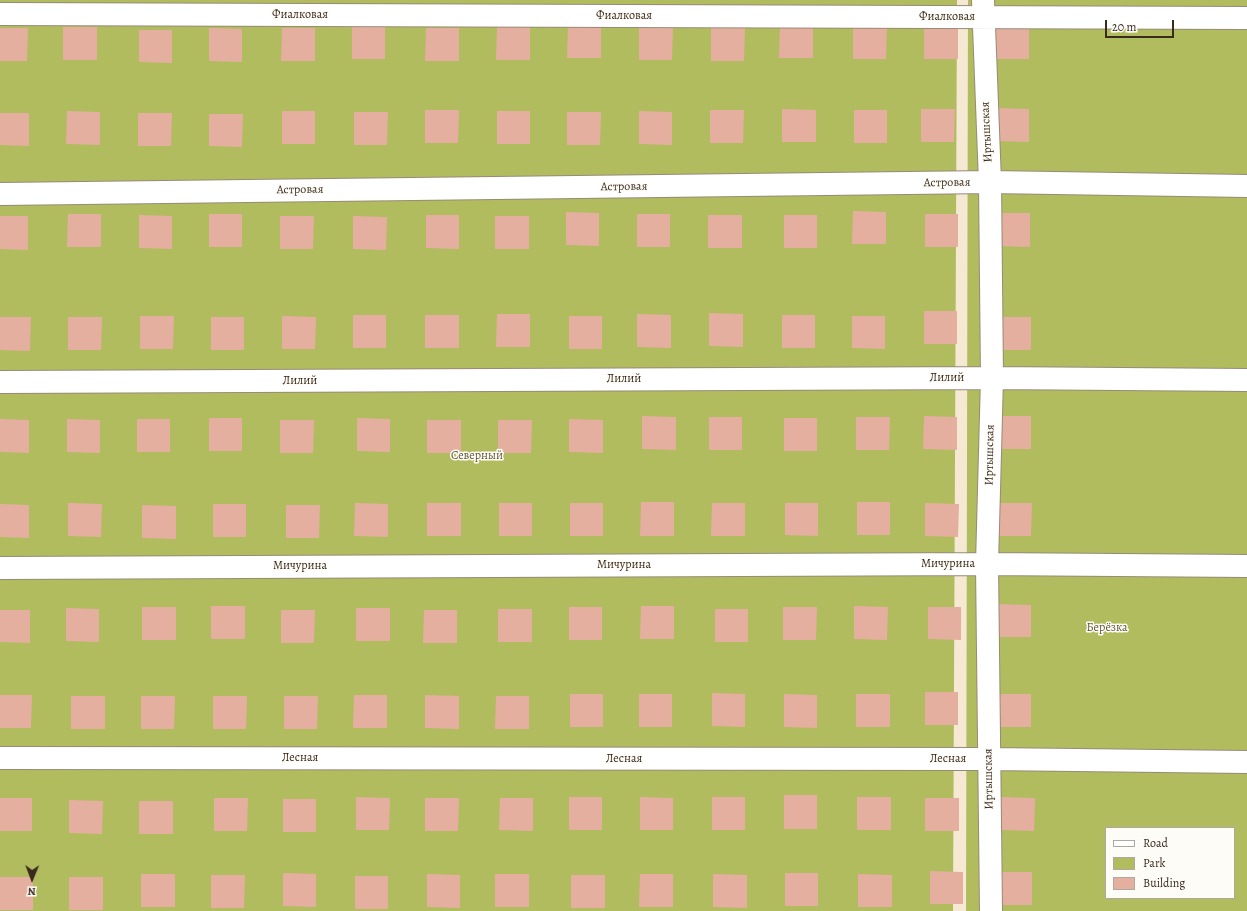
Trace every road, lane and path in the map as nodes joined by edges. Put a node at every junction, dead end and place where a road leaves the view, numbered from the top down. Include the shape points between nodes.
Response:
1 (982, 8) edge
2 (0, 14) edge
3 (1247, 18) edge
4 (990, 182) junction
5 (1247, 186) edge
6 (0, 194) edge
7 (992, 378) junction
8 (1247, 380) edge
9 (0, 382) edge
10 (987, 564) junction
11 (1247, 566) edge
12 (0, 568) edge
13 (0, 758) edge
14 (989, 759) junction
15 (1247, 762) edge
16 (991, 911) edge

1 - 2 street, Фиалковая
1 - 3 street, Фиалковая
1 - 4 street, Иртышская
4 - 5 street, Астровая
4 - 6 street, Астровая
4 - 7 street, Иртышская
7 - 8 street, Лилий
7 - 9 street, Лилий
7 - 10 street, Иртышская
10 - 11 street, Мичурина
10 - 12 street, Мичурина
10 - 14 street, Иртышская
13 - 14 street, Лесная
14 - 15 street, Лесная
14 - 16 street, Иртышская

